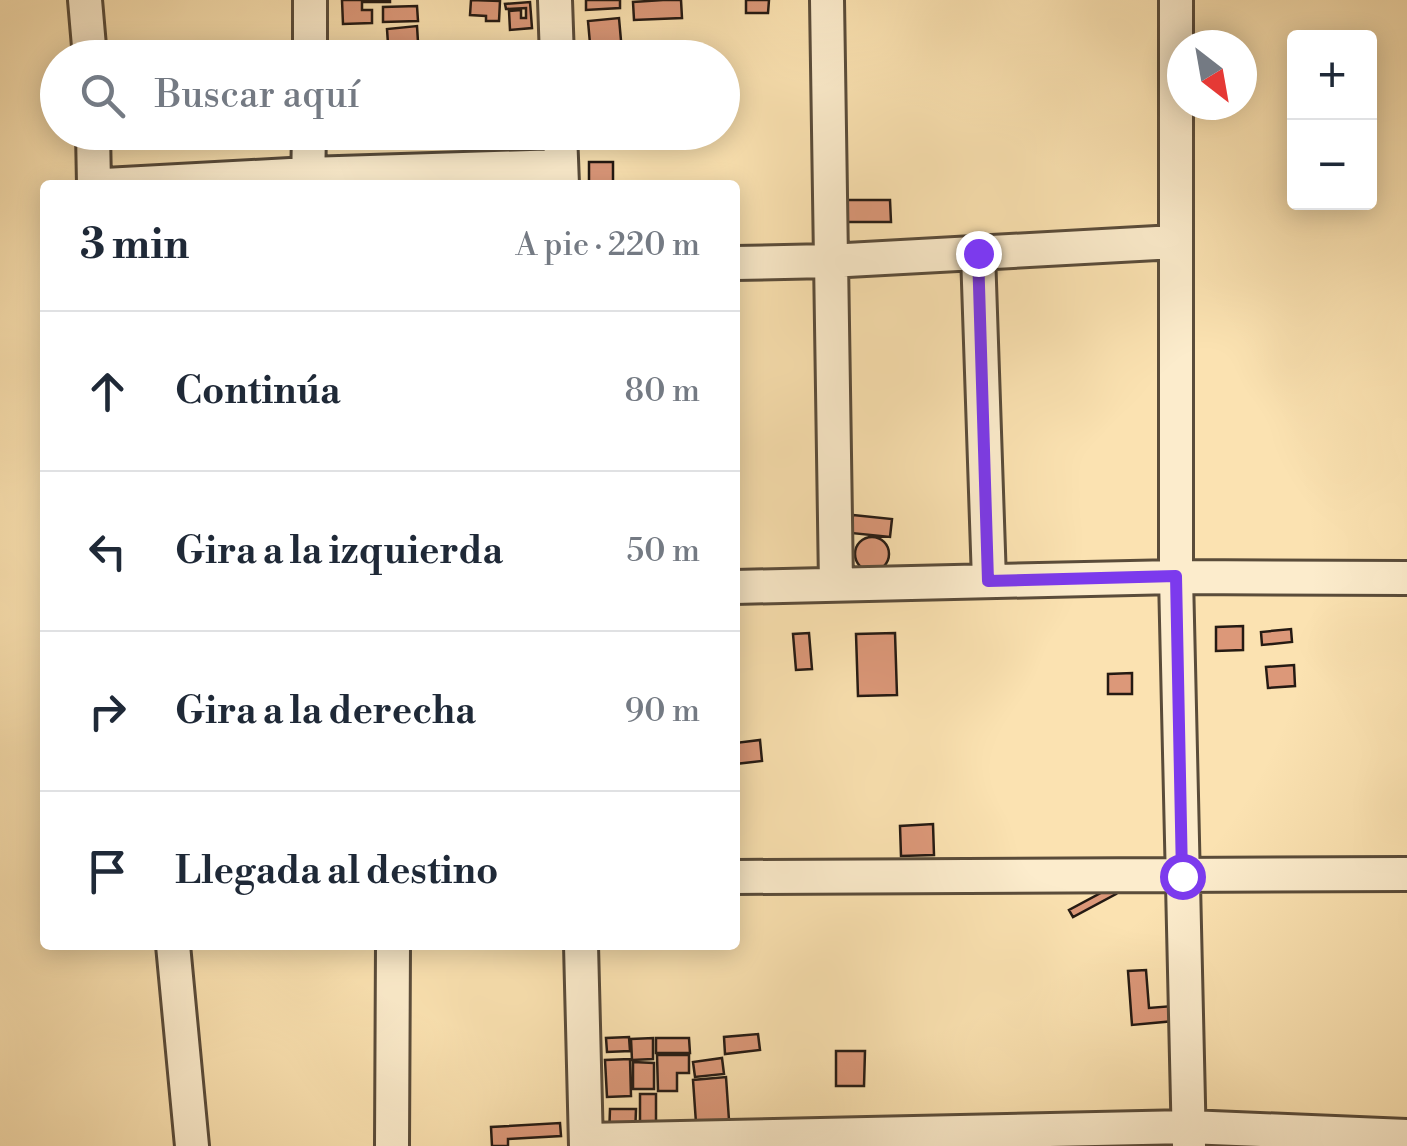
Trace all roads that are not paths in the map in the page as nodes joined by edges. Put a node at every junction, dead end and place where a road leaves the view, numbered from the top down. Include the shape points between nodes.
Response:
1 (85, 0) edge
2 (310, 0) edge
3 (555, 0) edge
4 (827, 0) edge
5 (1176, 0) edge
6 (88, 40) edge
7 (310, 40) edge
8 (556, 40) edge
9 (93, 150) edge
10 (309, 150) edge
11 (560, 150) edge
12 (561, 176) edge
13 (308, 179) edge
14 (94, 180) edge
15 (274, 180) edge
16 (1175, 242) junction
17 (978, 253) junction
18 (829, 261) junction
19 (740, 263) edge
20 (1176, 576) junction
21 (1407, 578) edge
22 (988, 581) junction
23 (836, 584) junction
24 (740, 587) edge
25 (1407, 874) edge
26 (1182, 876) junction
27 (740, 877) edge
28 (172, 950) edge
29 (392, 950) edge
30 (582, 950) edge
31 (1189, 1136) edge
32 (1407, 1136) edge
33 (586, 1143) edge
34 (192, 1146) edge
35 (392, 1146) edge

1 - 6 street
2 - 7 street
3 - 8 street
4 - 18 street
5 - 16 street
9 - 14 street
10 - 13 street
11 - 12 street
12 - 13 street
13 - 15 street
16 - 17 street
16 - 20 street
17 - 18 street
17 - 22 street
18 - 19 street
18 - 23 street
20 - 21 street
20 - 22 street
20 - 26 street
22 - 23 street
23 - 24 street
25 - 26 street
26 - 27 street
26 - 31 street
28 - 34 street
29 - 35 street
30 - 33 street
31 - 32 street
31 - 33 street

